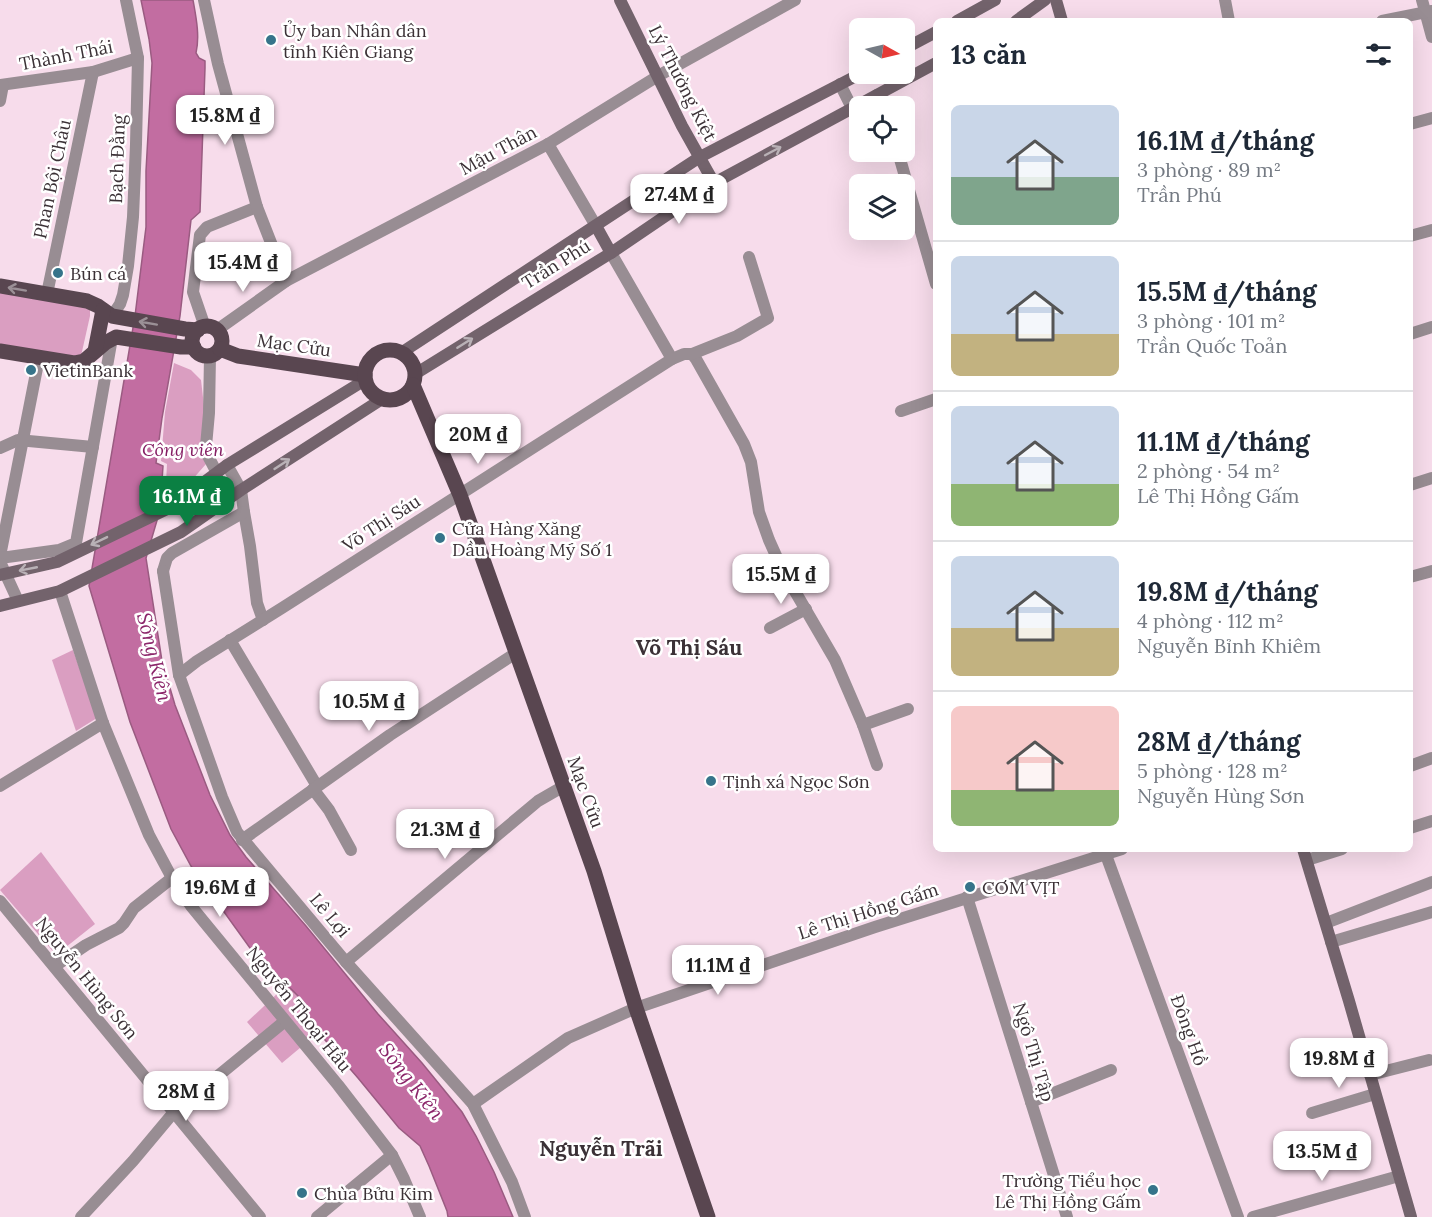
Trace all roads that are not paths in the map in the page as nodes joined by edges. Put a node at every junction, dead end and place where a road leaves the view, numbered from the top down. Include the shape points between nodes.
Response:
1 (126, 0) edge
2 (204, 0) edge
3 (795, 0) edge
4 (995, 0) edge
5 (1045, 0) edge
6 (1056, 0) edge
7 (1225, 0) edge
8 (624, 2) edge
9 (1426, 8) edge
10 (962, 18) edge
11 (1020, 18) edge
12 (1061, 18) edge
13 (1228, 18) edge
14 (1392, 18) edge
15 (933, 34) edge
16 (1432, 37) edge
17 (915, 43) edge
18 (138, 58) junction
19 (933, 65) edge
20 (93, 72) junction
21 (658, 76) junction
22 (849, 80) edge
23 (840, 84) junction
24 (2, 85) edge
25 (886, 96) edge
26 (0, 101) edge
27 (849, 102) edge
28 (849, 110) edge
29 (1432, 118) edge
30 (1413, 123) edge
31 (548, 144) junction
32 (700, 157) junction
33 (901, 162) edge
34 (714, 183) junction
35 (257, 207) junction
36 (596, 226) junction
37 (1432, 230) edge
38 (1413, 235) edge
39 (611, 253) junction
40 (748, 257) dead end
41 (933, 274) edge
42 (286, 281) junction
43 (0, 286) edge
44 (47, 294) junction
45 (108, 313) junction
46 (1432, 327) edge
47 (201, 329) junction
48 (1413, 333) edge
49 (114, 338) junction
50 (187, 347) junction
51 (0, 351) edge
52 (95, 351) junction
53 (401, 352) junction
54 (215, 353) junction
55 (692, 354) junction
56 (39, 358) junction
57 (672, 359) junction
58 (365, 377) junction
59 (414, 379) junction
60 (382, 399) junction
61 (933, 400) edge
62 (901, 411) dead end
63 (24, 440) junction
64 (93, 447) junction
65 (0, 448) edge
66 (222, 469) junction
67 (1432, 478) edge
68 (1413, 484) edge
69 (242, 490) junction
70 (460, 495) junction
71 (244, 512) junction
72 (0, 558) edge
73 (1432, 571) edge
74 (2, 574) edge
75 (1413, 577) edge
76 (60, 591) junction
77 (18, 601) junction
78 (0, 606) edge
79 (806, 609) junction
80 (263, 620) junction
81 (770, 628) dead end
82 (230, 640) junction
83 (516, 653) junction
84 (180, 675) junction
85 (908, 708) dead end
86 (103, 723) junction
87 (863, 725) junction
88 (1432, 758) edge
89 (878, 765) dead end
90 (1413, 765) edge
91 (0, 786) edge
92 (564, 786) junction
93 (315, 788) junction
94 (1432, 821) edge
95 (1413, 827) edge
96 (242, 840) junction
97 (351, 850) dead end
98 (1111, 852) edge
99 (1114, 852) edge
100 (1305, 854) edge
101 (172, 878) junction
102 (1432, 882) edge
103 (967, 897) junction
104 (0, 901) edge
105 (1432, 912) edge
106 (1326, 923) junction
107 (1331, 942) junction
108 (346, 962) junction
109 (55, 966) junction
110 (636, 1008) junction
111 (285, 1021) junction
112 (1429, 1060) dead end
113 (1110, 1070) dead end
114 (1370, 1075) junction
115 (1375, 1094) junction
116 (1031, 1102) junction
117 (473, 1104) junction
118 (174, 1112) junction
119 (1312, 1113) dead end
120 (392, 1155) junction
121 (1399, 1176) junction
122 (88, 1215) edge
123 (260, 1217) edge
124 (317, 1217) edge
125 (420, 1217) edge
126 (525, 1217) edge
127 (708, 1217) edge
128 (1067, 1217) edge
129 (1238, 1217) edge
130 (1253, 1217) edge
131 (1411, 1217) edge

1 - 18 street, Bạch Đằng
2 - 35 street
3 - 21 street, Mậu Thân
4 - 10 main road
5 - 11 main road
6 - 12 main road
7 - 13 street
8 - 21 main road, Lý Thường Kiệt
9 - 14 street
9 - 16 street
15 - 17 main road
18 - 20 street, Thành Thái
18 - 45 street, Bạch Đằng via 131,243 123,295 120,304
19 - 25 main road, Trần Phú
20 - 24 street, Thành Thái
20 - 44 street, Phan Bội Châu
21 - 31 street, Mậu Thân
21 - 32 main road, Lý Thường Kiệt
22 - 23 main road, Trần Phú
23 - 27 street
23 - 32 main road, Trần Phú
24 - 26 street
34 -> 28 main road, Trần Phú
29 - 30 street
31 - 36 street
31 - 42 street, Mậu Thân
32 - 34 main road, Lý Thường Kiệt
32 - 36 main road, Trần Phú
33 - 41 street
34 - 39 main road, Trần Phú
35 - 42 street
35 - 47 street via 207,227 200,235 193,292
36 - 39 main road
36 - 53 main road, Trần Phú
37 - 38 street
39 - 57 street
59 -> 39 main road, Trần Phú
40 - 55 street, Võ Thị Sáu via 768,318
42 - 47 street, Mậu Thân
44 -> 43 main road
44 - 45 main road via 87,301
47 -> 45 main road
45 - 52 main road
46 - 48 street
47 - 50 main road
47 - 54 main road via 221,337 222,345
49 - 50 main road
49 - 52 main road
49 - 64 street
50 - 54 main road via 202,355
51 - 56 main road
52 - 56 main road via 79,363
53 - 58 main road, Trần Phú via 382,351 373,356
53 - 59 main road via 411,361
54 - 58 main road, Mạc Cửu
54 - 66 street via 206,446 212,465
55 - 57 street, Võ Thị Sáu
55 - 79 street via 744,444 769,540
56 - 63 street
57 - 70 street, Võ Thị Sáu
58 - 60 main road via 368,388
58 - 66 main road, Trần Phú
59 - 60 main road, Trần Phú via 406,395
59 - 70 main road, Mạc Cửu
69 -> 60 main road, Trần Phú
61 - 62 street
63 - 64 street
63 - 65 street
63 - 72 street
64 - 72 street via 76,543 59,550
66 - 69 street
66 -> 74 main road, Trần Phú via 171,507 57,562
67 - 68 street
69 - 71 street
69 - 76 main road, Trần Phú via 181,532
70 - 80 street, Võ Thị Sáu
70 - 83 main road, Mạc Cửu
71 - 80 street
71 - 84 street, Lê Lợi via 167,558 163,571
72 - 74 street
73 - 75 street
74 - 77 street
76 - 77 main road, Trần Phú
76 - 86 street, Nguyễn Thoại Hầu
77 - 78 main road, Trần Phú
79 - 81 street
79 - 87 street via 835,660
80 - 82 street, Võ Thị Sáu
82 - 84 street, Võ Thị Sáu
82 - 93 street
83 - 92 main road, Mạc Cửu
83 - 93 street
84 - 96 street, Lê Lợi via 222,797
85 - 87 street
86 - 91 street
86 - 101 street, Nguyễn Thoại Hầu via 149,835
87 - 89 street
88 - 90 street
92 - 108 street via 538,801
92 - 110 main road, Mạc Cửu
93 - 96 street
93 - 97 street
94 - 95 street
96 - 108 street, Lê Lợi
98 - 103 street, Lê Thị Hồng Gấm
99 - 129 street, Đông Hồ
100 - 106 main road
101 - 109 street via 134,908 119,928
101 - 111 street, Nguyễn Thoại Hầu
102 - 106 street
103 - 110 street, Lê Thị Hồng Gấm
103 - 116 street, Ngô Thị Tập
104 - 109 street, Nguyễn Hùng Sơn
105 - 107 street
106 - 107 main road
107 - 114 main road
108 - 117 street, Lê Lợi
109 - 118 street, Nguyễn Hùng Sơn
110 - 117 street, Lê Thị Hồng Gấm via 568,1038
110 - 127 main road, Mạc Cửu
111 - 118 street
111 - 120 street, Nguyễn Thoại Hầu
112 - 114 street
113 - 116 street
114 - 115 main road
115 - 119 street
115 - 121 main road
116 - 128 street, Ngô Thị Tập
117 - 126 street, Lê Lợi
118 - 122 street
118 - 123 street, Nguyễn Hùng Sơn
120 - 124 street
120 - 125 street, Nguyễn Thoại Hầu
121 - 130 street
121 - 131 main road

